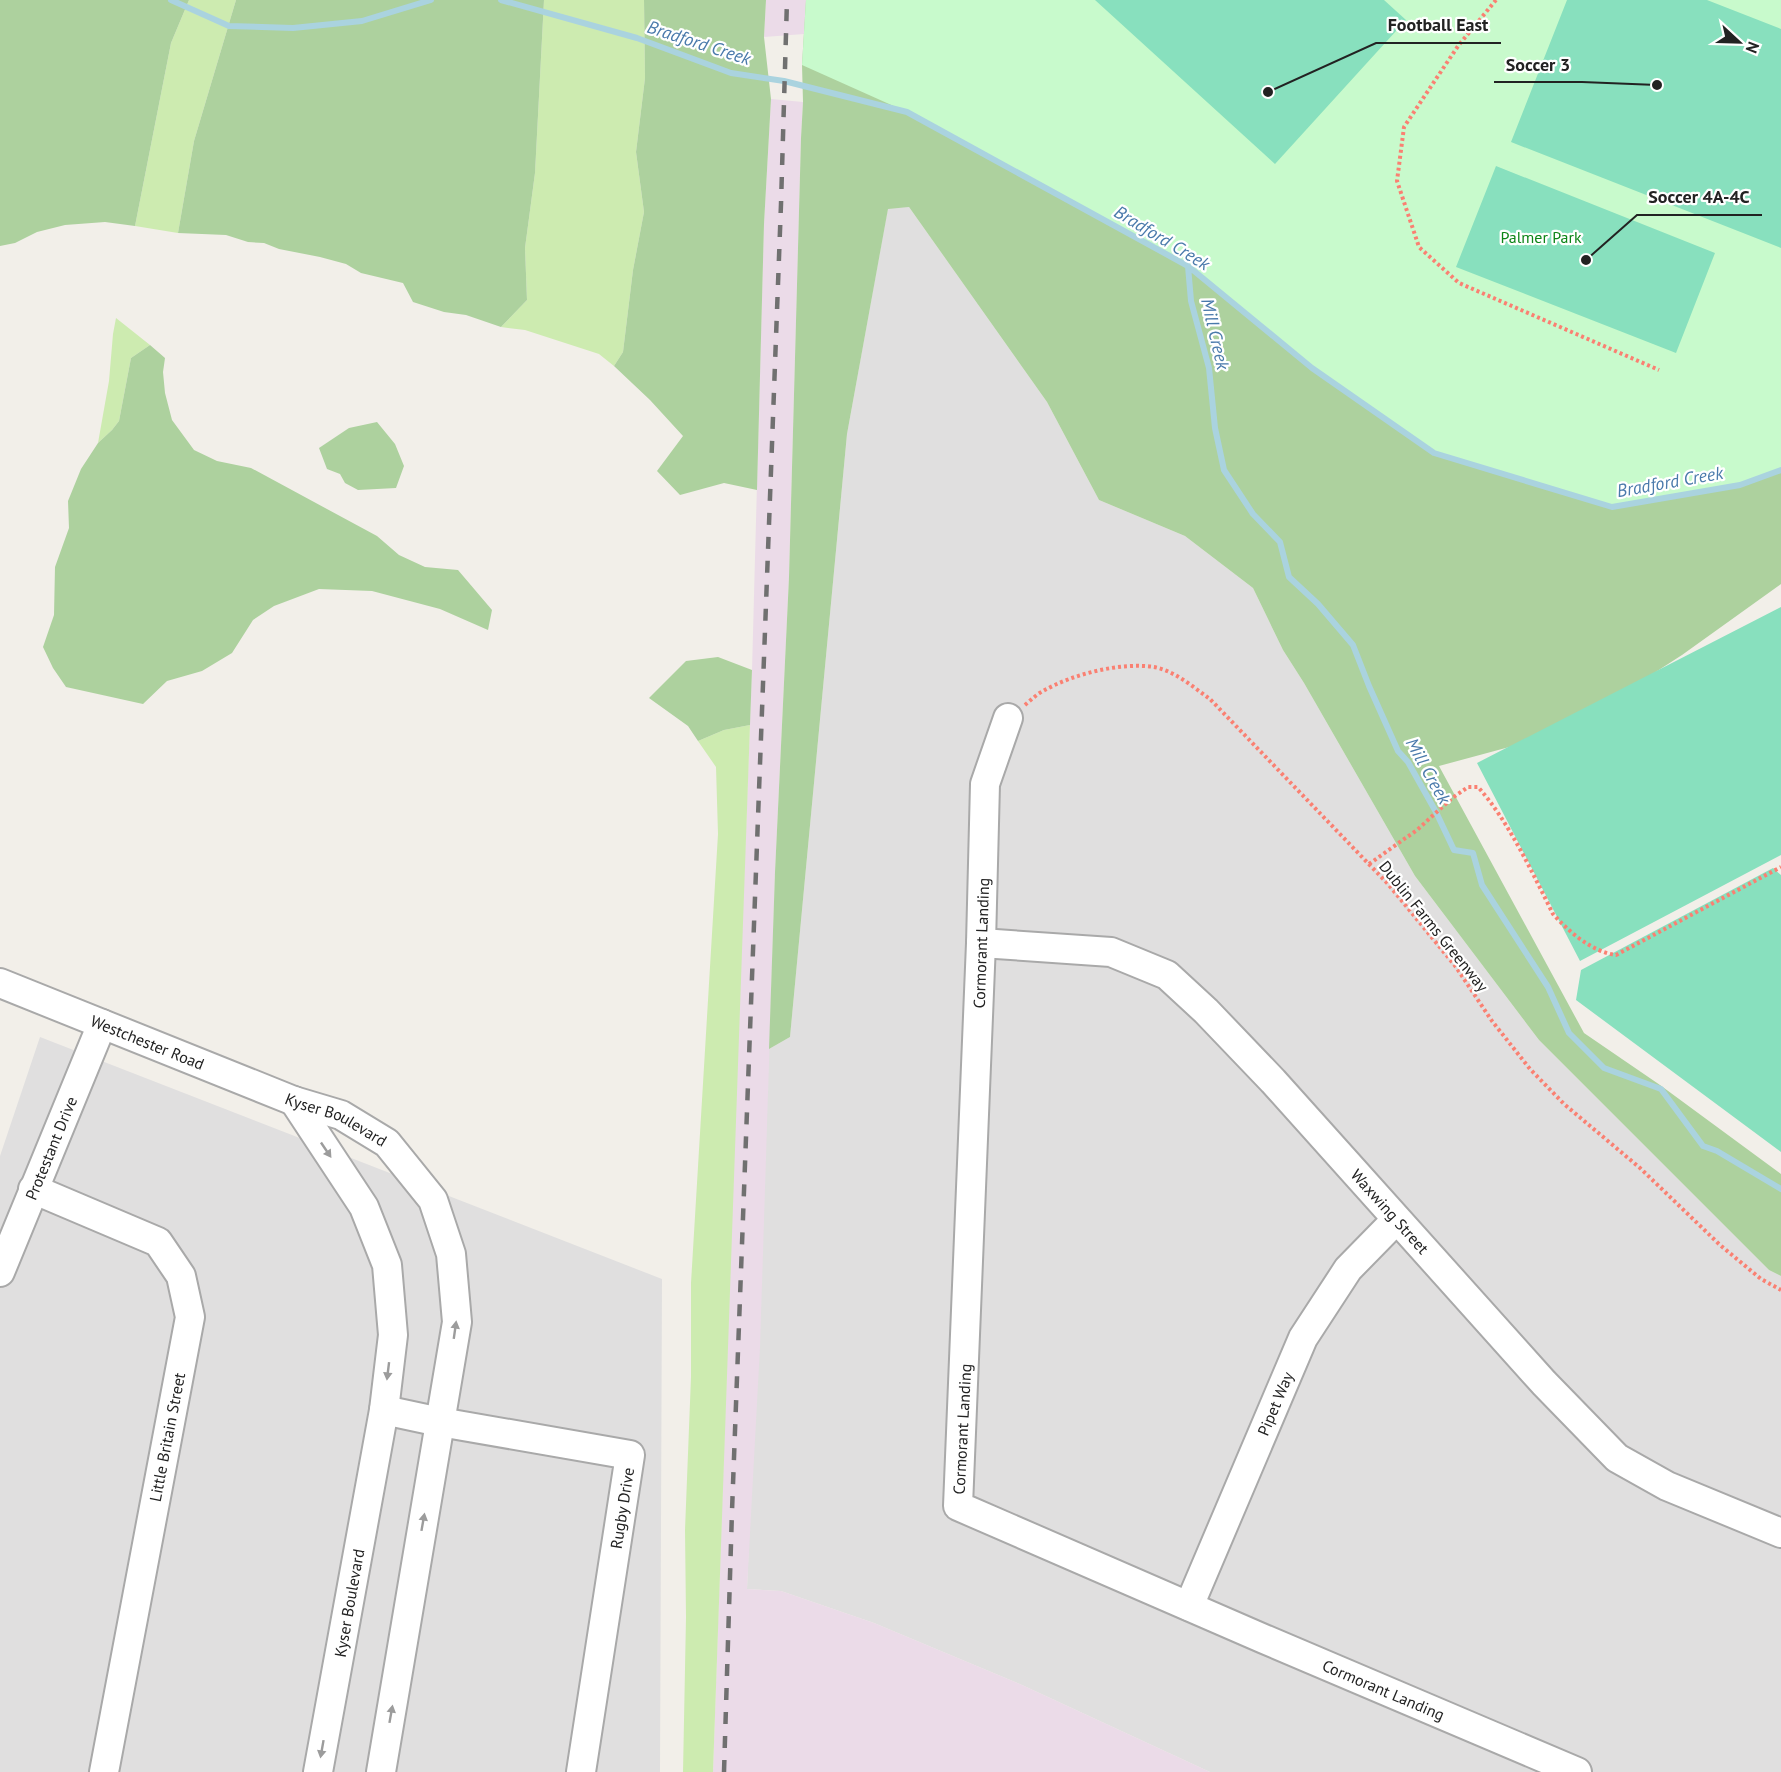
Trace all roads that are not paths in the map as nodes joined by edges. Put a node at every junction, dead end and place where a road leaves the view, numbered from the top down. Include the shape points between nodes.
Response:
1 (1008, 718) road end
2 (981, 942) junction
3 (0, 983) edge
4 (102, 1024) junction
5 (294, 1101) junction
6 (33, 1190) junction
7 (1396, 1220) junction
8 (0, 1272) edge
9 (384, 1410) junction
10 (440, 1422) junction
11 (1781, 1533) edge
12 (1189, 1606) junction
13 (104, 1772) edge
14 (318, 1772) edge
15 (381, 1772) edge
16 (581, 1772) edge
17 (1577, 1772) edge

1 - 2 street, Cormorant Landing via 985,784
2 - 7 street, Waxwing Street via 1111,952 1167,975 1273,1081
2 - 12 street, Cormorant Landing via 958,1506
3 - 4 street, Westchester Road
4 - 5 street, Westchester Road
4 - 6 street, Protestant Drive
5 -> 9 street, Kyser Boulevard via 364,1207 387,1265 393,1335
10 -> 5 street, Kyser Boulevard via 457,1322 451,1254 433,1200 387,1143 341,1115
6 - 8 street, Protestant Drive
6 - 13 street, Little Britain Street via 158,1242 181,1276 190,1317
7 - 11 street, Waxwing Street via 1617,1458 1667,1486
7 - 12 street, Pipet Way via 1348,1269 1303,1338
9 - 10 street, Rugby Drive
9 -> 14 street, Kyser Boulevard
15 -> 10 street, Kyser Boulevard
10 - 16 street, Rugby Drive via 630,1455
12 - 17 street, Cormorant Landing

